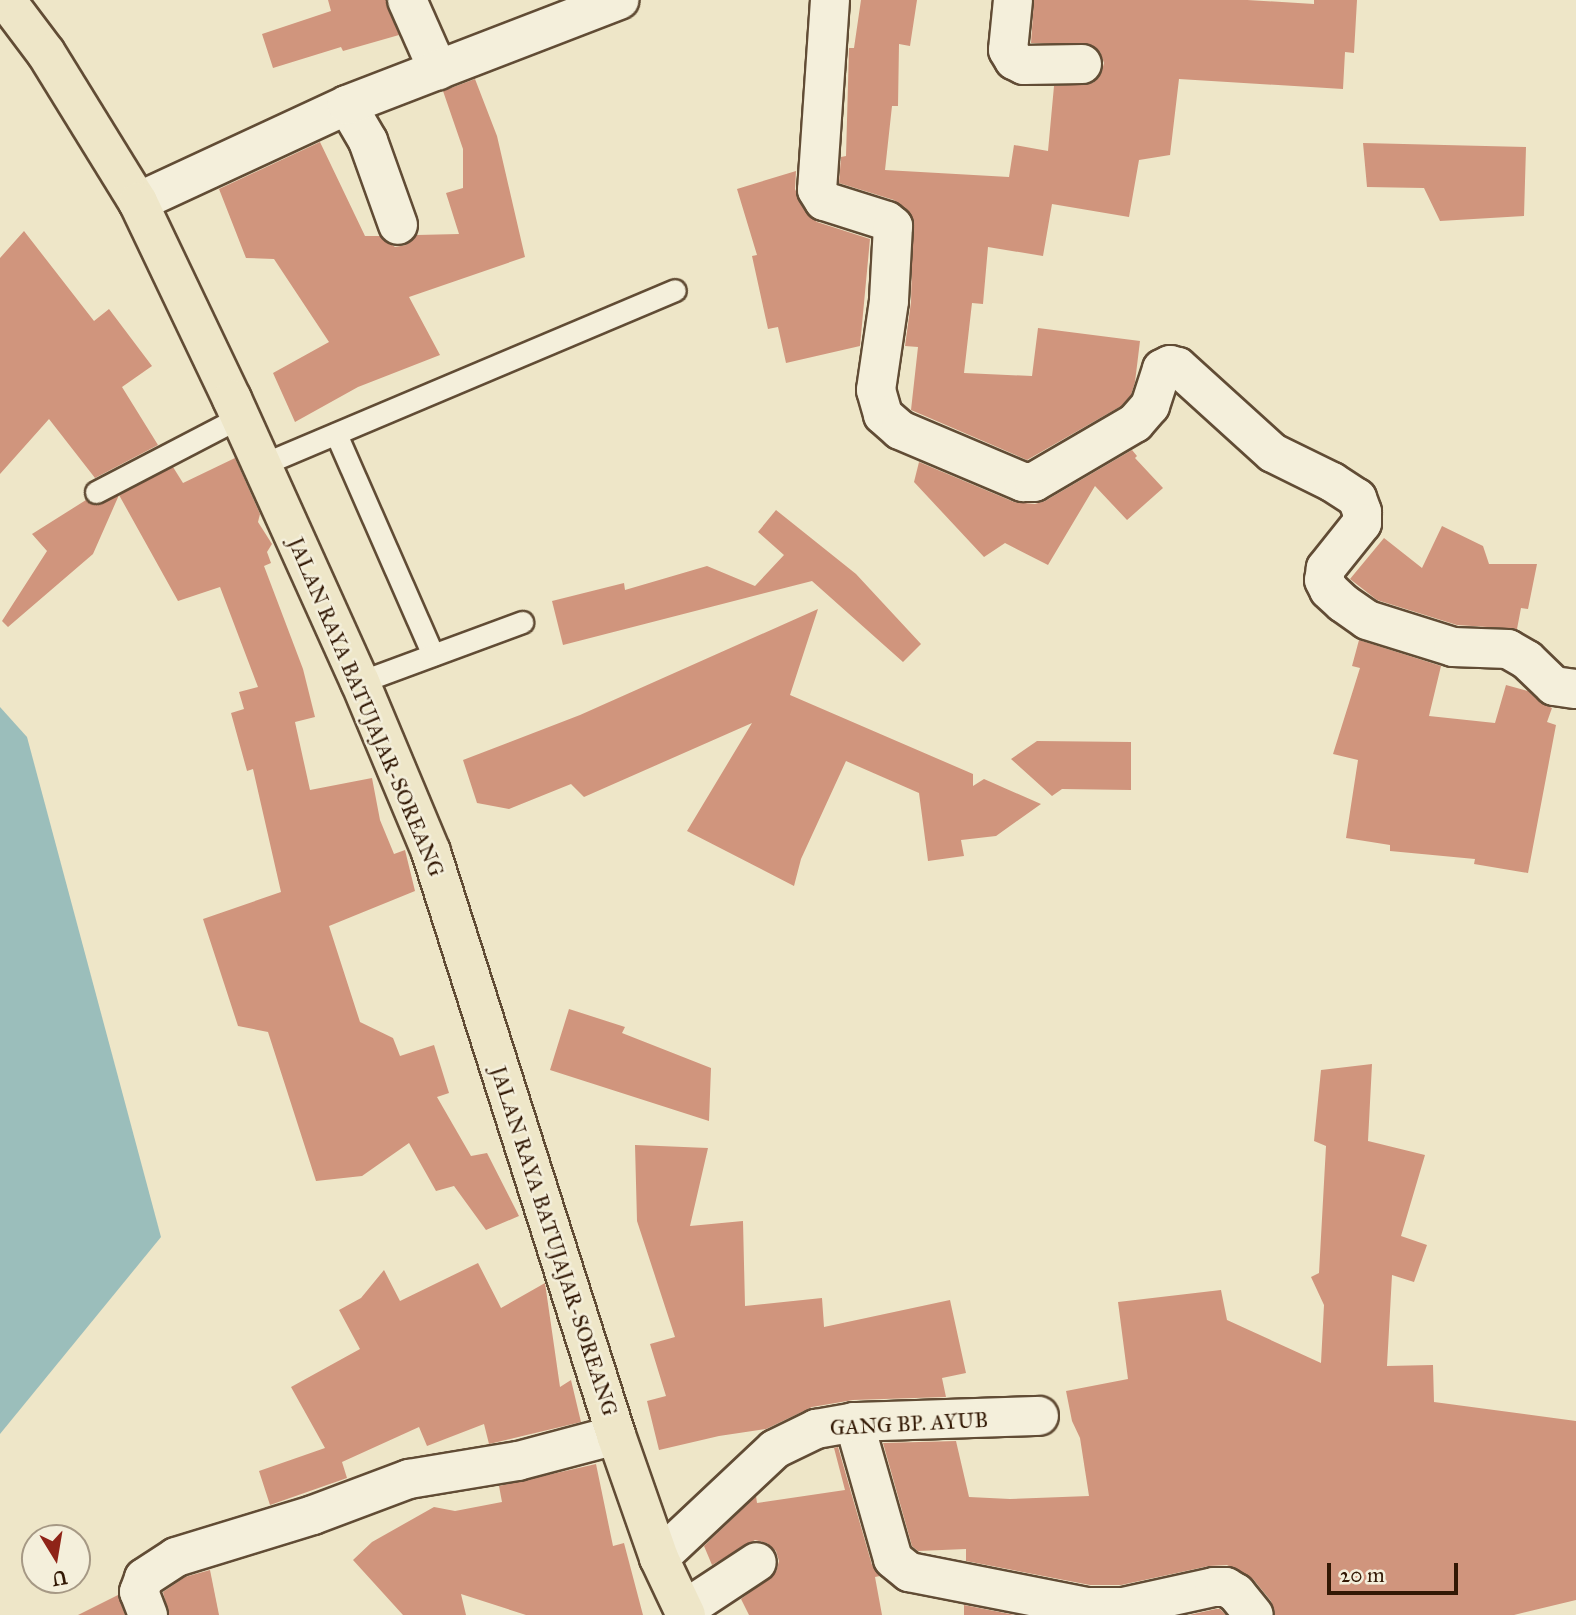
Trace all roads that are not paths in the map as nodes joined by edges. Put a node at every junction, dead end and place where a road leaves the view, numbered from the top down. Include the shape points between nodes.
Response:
1 (6, 0) edge
2 (407, 0) edge
3 (619, 0) edge
4 (830, 0) edge
5 (1013, 0) edge
6 (1082, 64) dead end
7 (438, 70) junction
8 (347, 105) junction
9 (138, 202) junction
10 (398, 225) dead end
11 (675, 290) dead end
12 (240, 417) junction
13 (335, 434) junction
14 (261, 466) junction
15 (96, 492) dead end
16 (522, 622) dead end
17 (433, 655) junction
18 (360, 682) junction
19 (1576, 689) edge
20 (1039, 1416) dead end
21 (854, 1422) junction
22 (616, 1435) junction
23 (659, 1558) junction
24 (757, 1562) dead end
25 (685, 1612) edge
26 (148, 1615) edge
27 (1254, 1615) edge

1 - 9 highway, JALAN RAYA BATUJAJAR-SOREANG via 53,64
2 - 7 street
3 - 7 street
4 - 19 street via 817,190 824,201 893,226 889,301 876,390 883,415 900,430 1023,482 1034,482 1135,422 1150,406 1162,369 1178,368 1273,453 1357,498 1362,523 1326,568 1324,580 1343,603 1367,620 1453,647 1508,649 1554,686
5 - 6 street via 1008,50 1014,60 1024,65
7 - 8 street
8 - 9 street
8 - 10 street via 368,141
9 - 12 highway, JALAN RAYA BATUJAJAR-SOREANG
11 - 13 lane
12 - 14 highway, JALAN RAYA BATUJAJAR-SOREANG
12 - 15 lane
13 - 14 lane
13 - 17 lane
14 - 18 highway, JALAN RAYA BATUJAJAR-SOREANG
16 - 17 lane
17 - 18 lane
18 - 22 highway, JALAN RAYA BATUJAJAR-SOREANG via 431,852
20 - 21 street, GANG BP. AYUB
21 - 23 street, GANG BP. AYUB via 816,1429 775,1449
21 - 27 street via 893,1559 909,1572 1088,1607 1123,1608 1226,1587
22 - 23 highway, JALAN RAYA BATUJAJAR-SOREANG
22 - 26 street via 518,1461 410,1479 176,1557 144,1578 139,1592
23 - 25 highway, JALAN RAYA BATUJAJAR-SOREANG
24 - 25 street

